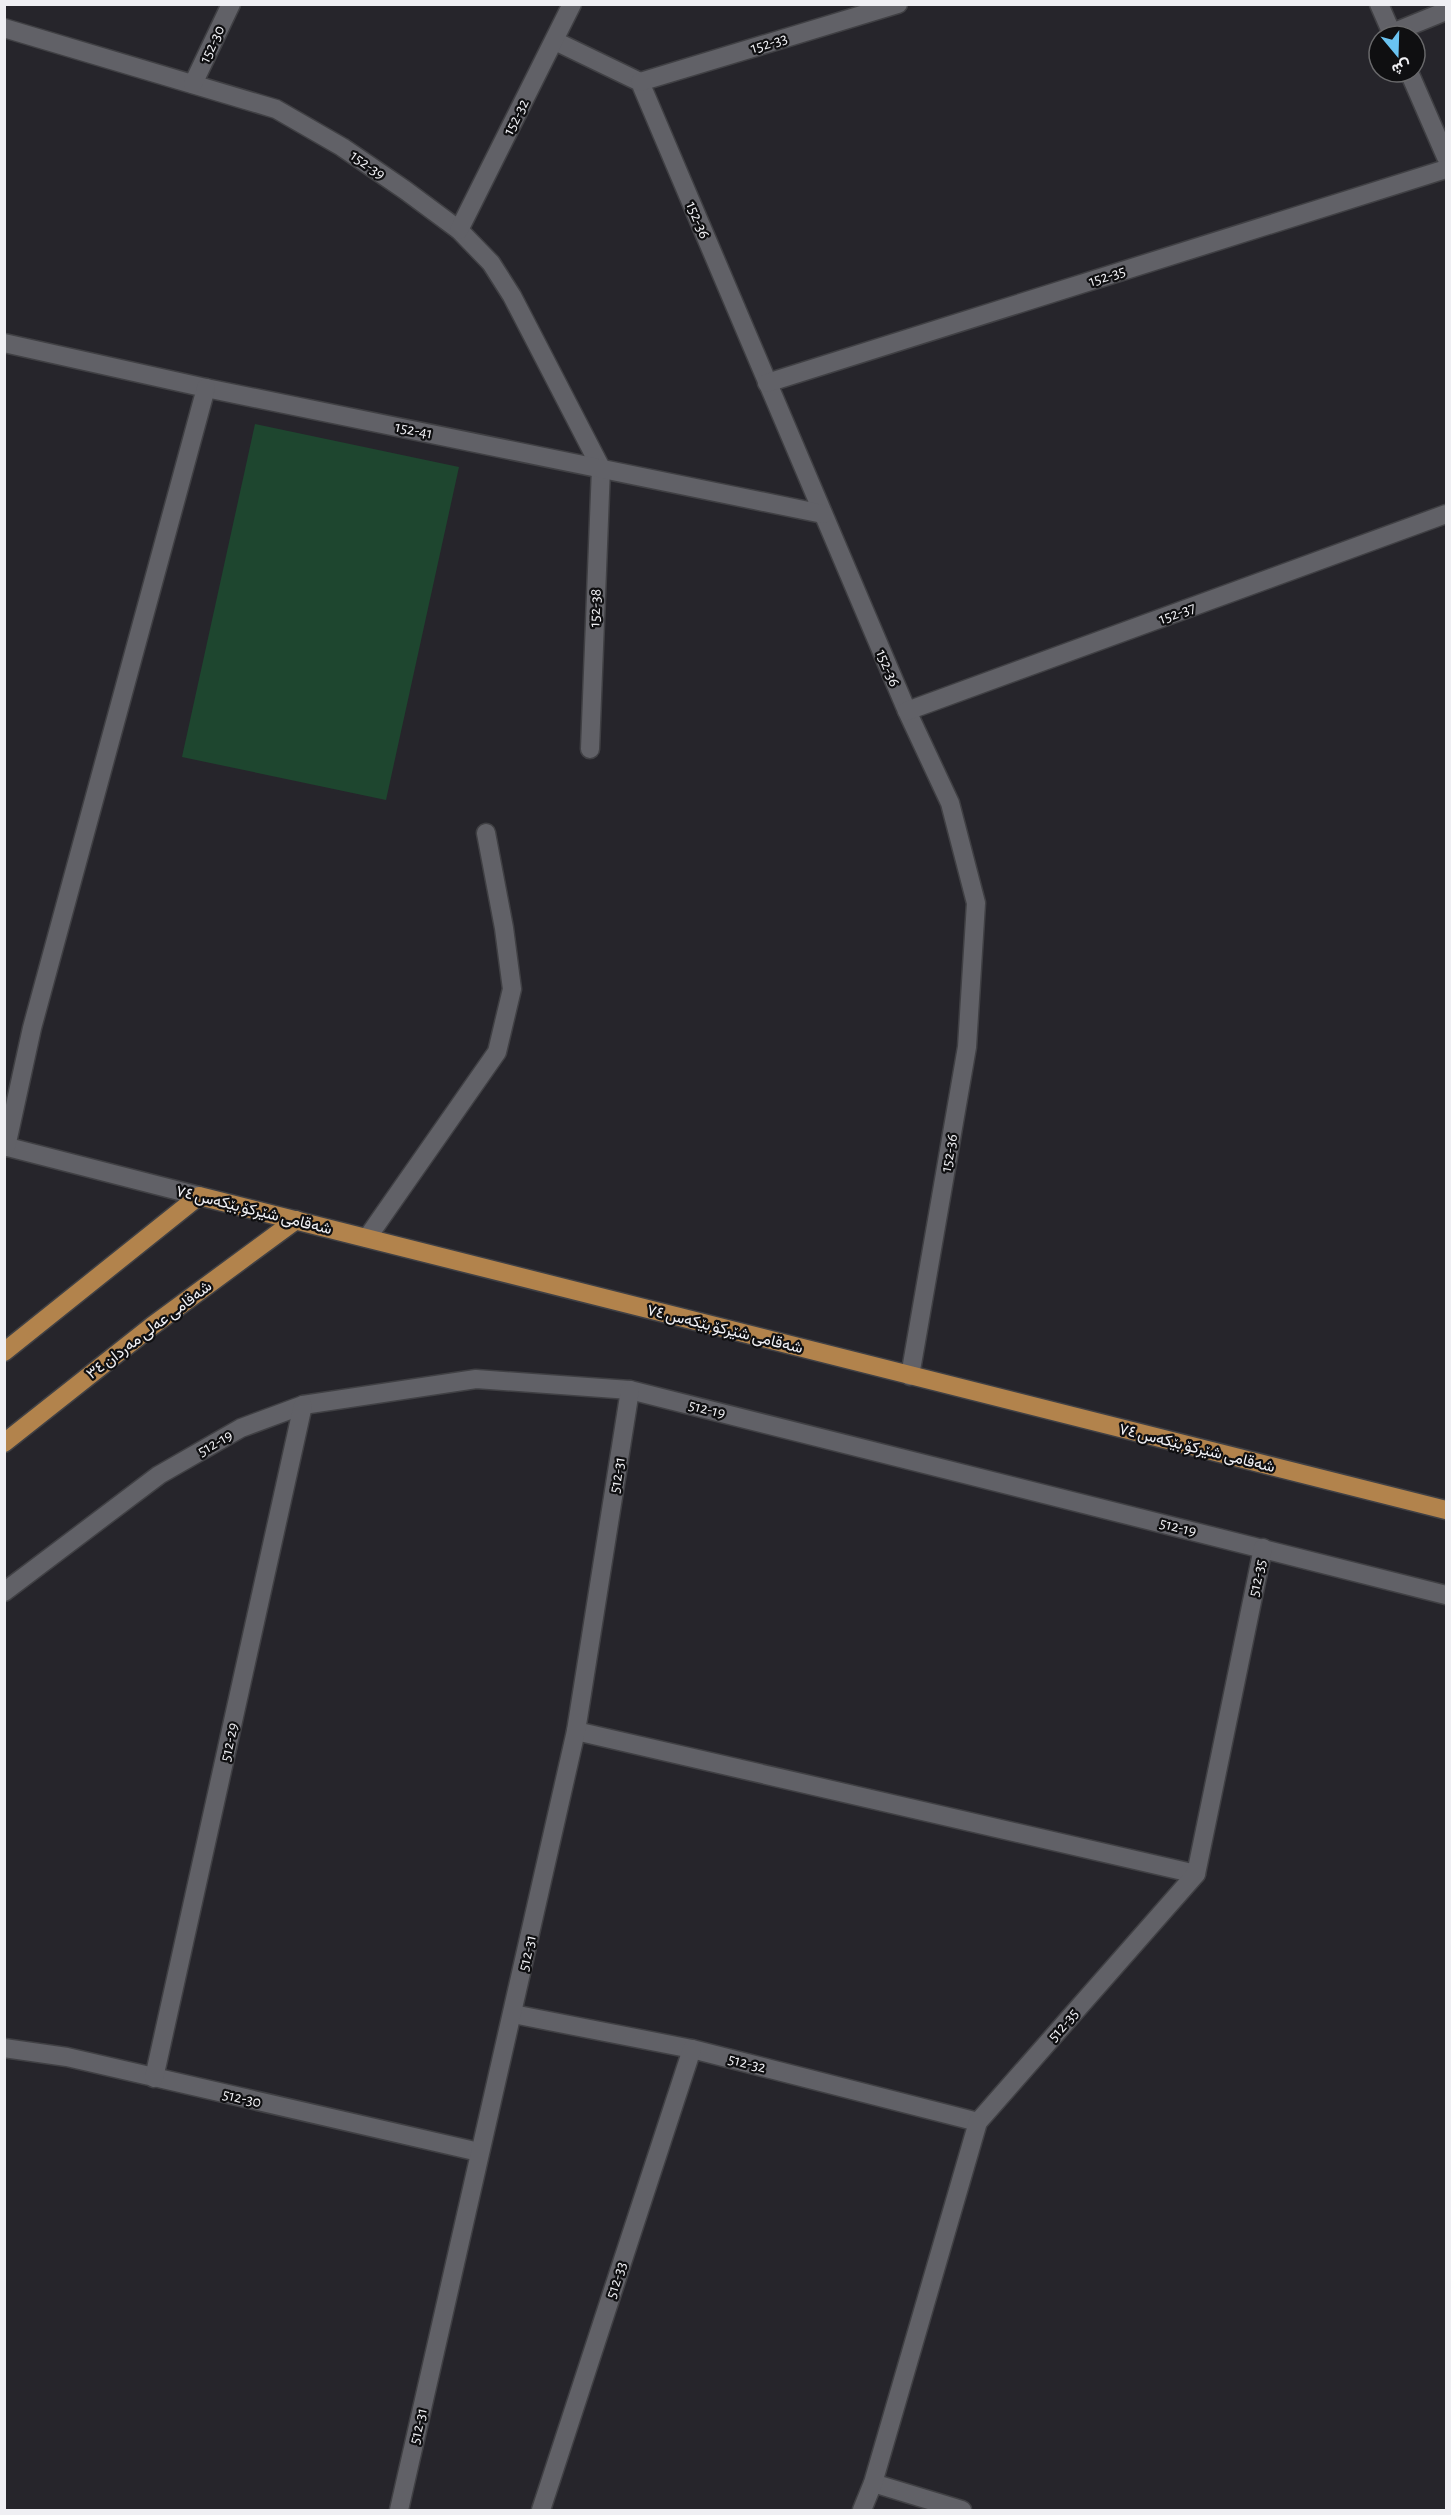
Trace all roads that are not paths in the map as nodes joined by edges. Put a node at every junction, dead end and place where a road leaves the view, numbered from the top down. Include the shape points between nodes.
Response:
1 (231, 4) edge
2 (572, 4) edge
3 (898, 4) edge
4 (1380, 4) edge
5 (1446, 11) edge
6 (1388, 24) edge
7 (1417, 24) edge
8 (4, 28) edge
9 (555, 41) junction
10 (640, 82) junction
11 (193, 84) junction
12 (1414, 84) edge
13 (1446, 157) edge
14 (1446, 169) edge
15 (459, 230) junction
16 (4, 343) edge
17 (768, 383) junction
18 (206, 388) junction
19 (601, 468) junction
20 (823, 514) junction
21 (1446, 514) edge
22 (907, 711) junction
23 (590, 749) dead end
24 (486, 833) dead end
25 (5, 1146) edge
26 (199, 1196) junction
27 (296, 1220) junction
28 (367, 1238) junction
29 (4, 1352) edge
30 (910, 1376) junction
31 (630, 1390) junction
32 (303, 1405) junction
33 (4, 1443) edge
34 (1446, 1510) edge
35 (1263, 1548) junction
36 (4, 1592) edge
37 (1446, 1595) edge
38 (576, 1731) junction
39 (1196, 1874) junction
40 (513, 2014) junction
41 (4, 2048) edge
42 (692, 2049) junction
43 (154, 2078) junction
44 (978, 2122) junction
45 (479, 2152) junction
46 (873, 2483) junction
47 (399, 2511) edge
48 (540, 2511) edge
49 (862, 2511) edge
50 (962, 2511) edge

1 - 11 street, 152-30
2 - 9 street, 152-32
3 - 10 street, 152-33
4 - 6 street
5 - 7 street
8 - 11 street, 152-39
9 - 10 street
9 - 15 street, 152-32
10 - 17 street, 152-36
11 - 15 street, 152-39 via 276,109 342,147
12 - 13 street
14 - 17 street, 152-35
15 - 19 street, 152-39 via 491,263 512,296
16 - 18 street, 152-41
17 - 20 street, 152-36
18 - 19 street, 152-41
18 - 25 street via 32,1028
19 - 20 street, 152-41
19 - 23 street, 152-38
20 - 22 street, 152-36
21 - 22 street, 152-37
22 - 30 street, 152-36 via 950,803 976,903 967,1047
24 - 28 street via 512,989 497,1052
25 - 26 street, شەقامی شێرکۆ بێکەس ٧٤
26 - 27 main road, شەقامی شێرکۆ بێکەس ٧٤
26 - 29 main road
27 - 28 main road, شەقامی شێرکۆ بێکەس ٧٤
27 - 33 main road, شەقامی عەلی مەردان ٣٤ via 152,1326
28 - 30 main road, شەقامی شێرکۆ بێکەس ٧٤
30 - 34 main road, شەقامی شێرکۆ بێکەس ٧٤
31 - 32 street, 512-19 via 476,1379
31 - 35 street, 512-19
31 - 38 street, 512-31
32 - 36 street, 512-19 via 241,1428 159,1474
32 - 43 street, 512-29
35 - 37 street, 512-19
35 - 39 street, 512-35
38 - 39 street
38 - 40 street, 512-31
39 - 44 street, 512-35
40 - 42 street, 512-32
40 - 45 street, 512-31
41 - 43 street, 512-30 via 67,2057
42 - 44 street, 512-32
42 - 48 street, 512-33
43 - 45 street, 512-30
44 - 46 street, 512-35
45 - 47 street, 512-31
46 - 49 street, 512-35
46 - 50 street

